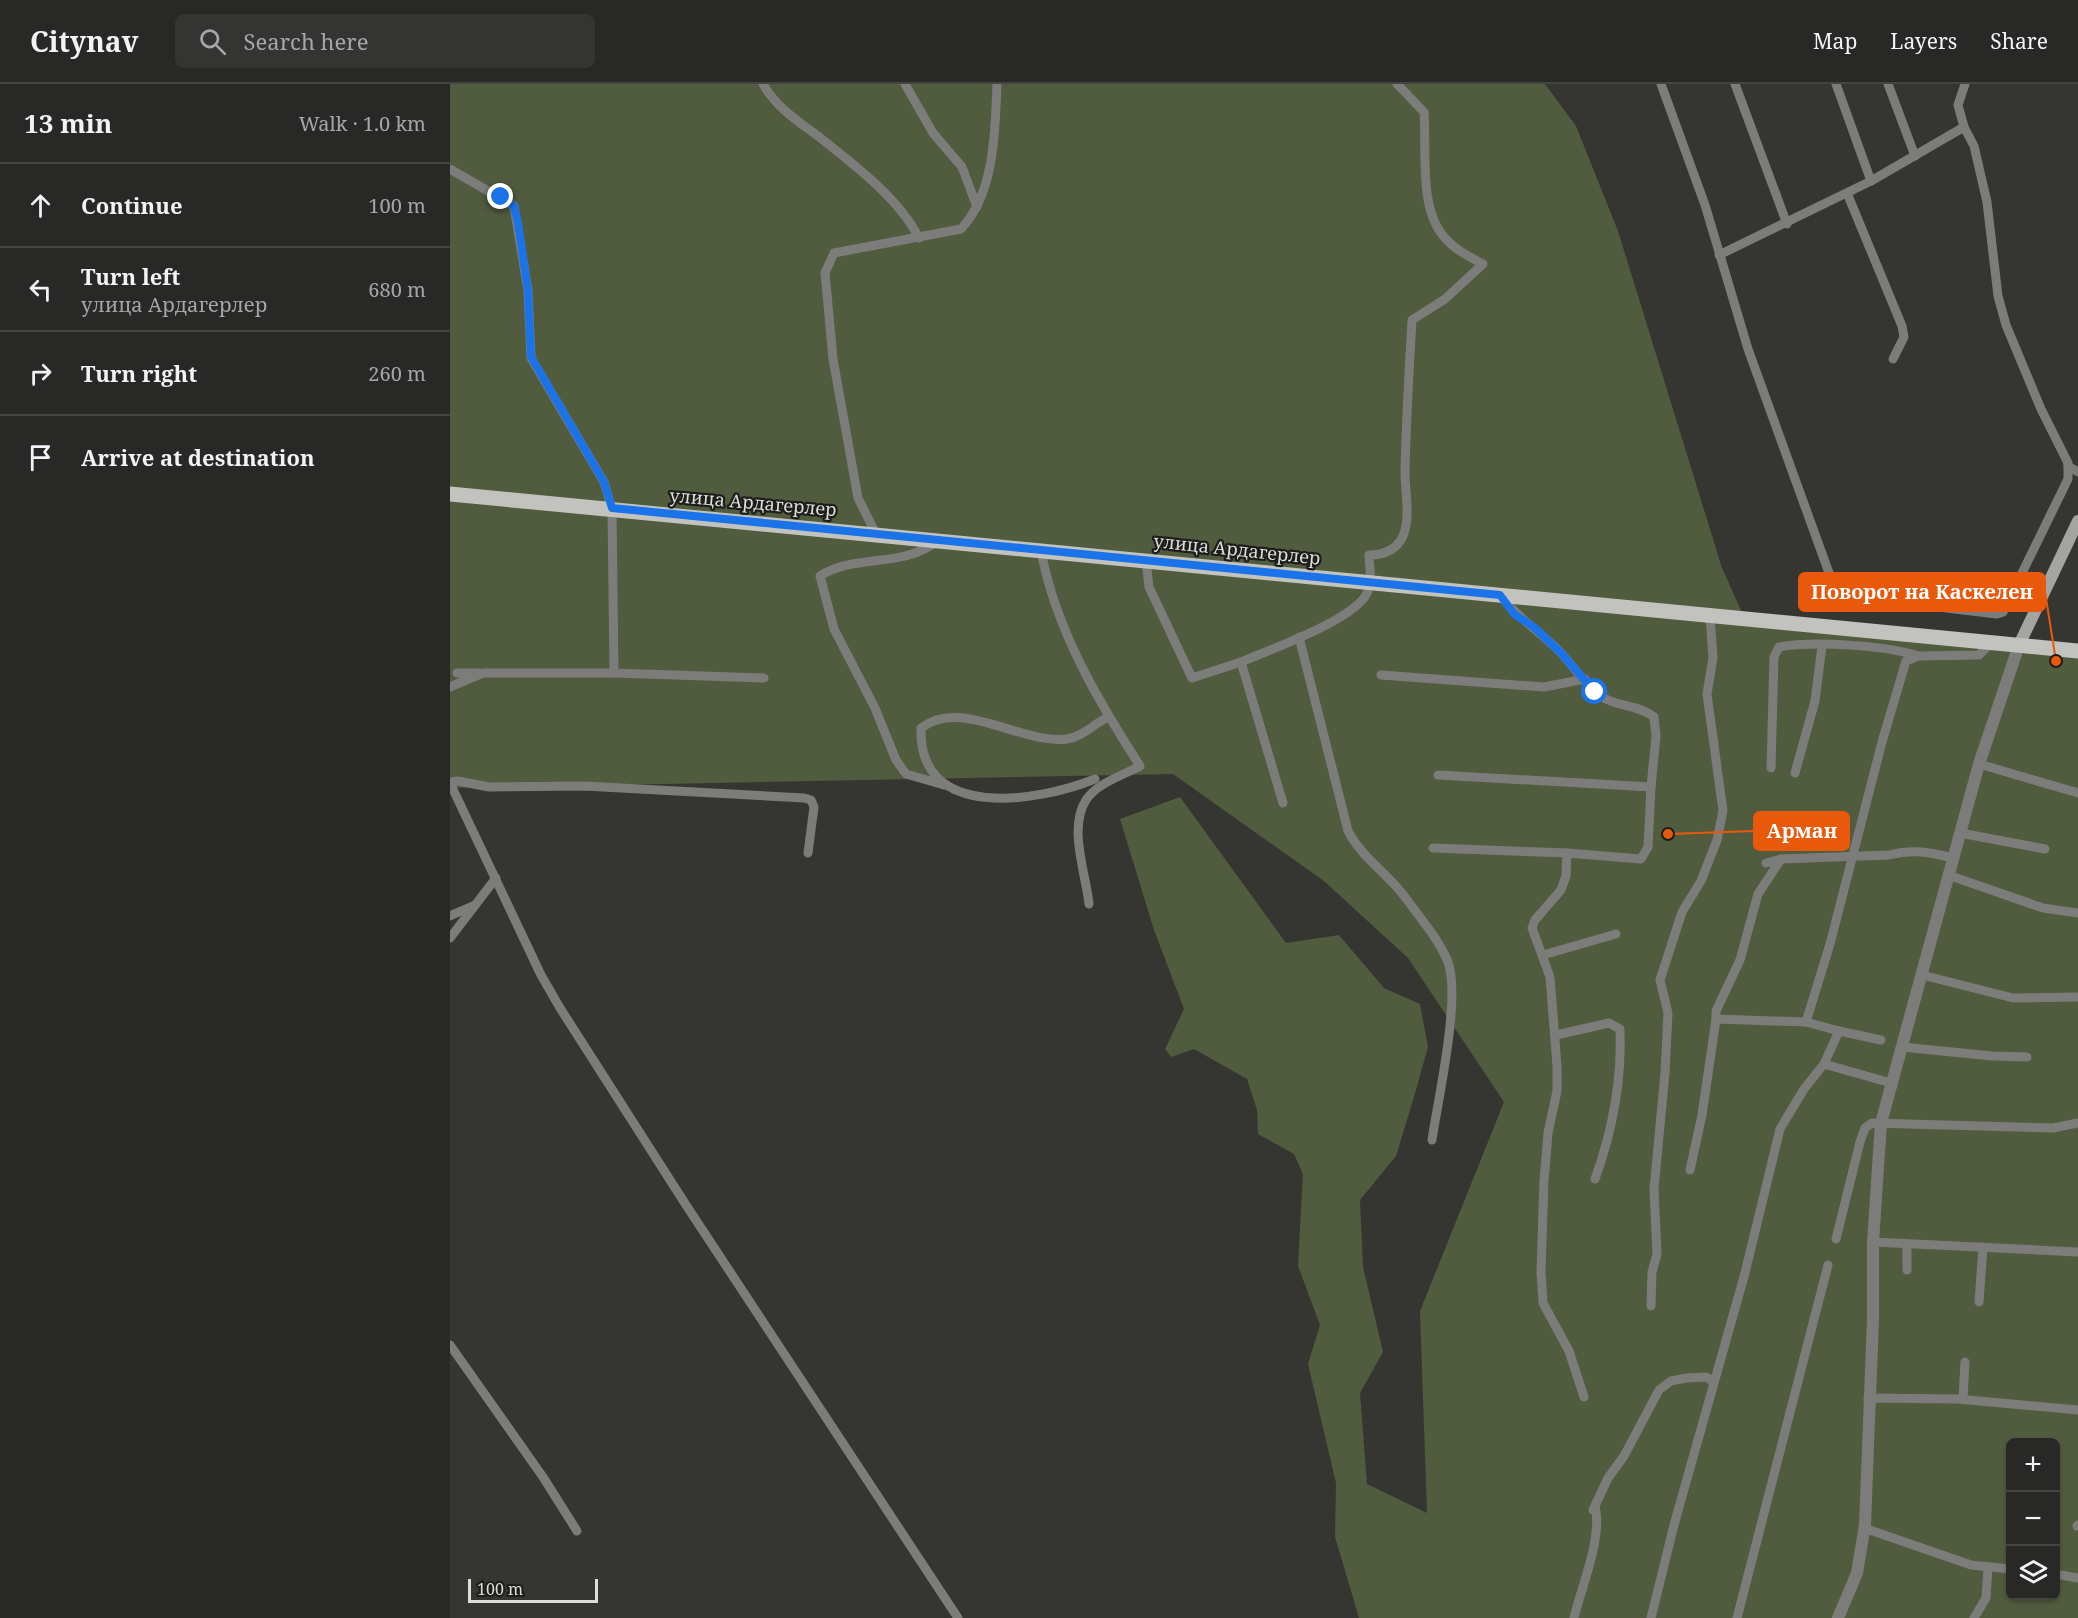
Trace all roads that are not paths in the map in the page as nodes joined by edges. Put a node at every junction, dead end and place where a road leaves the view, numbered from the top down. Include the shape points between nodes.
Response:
1 (763, 84) edge
2 (905, 84) edge
3 (997, 84) edge
4 (1397, 84) edge
5 (1661, 84) edge
6 (1735, 84) edge
7 (1836, 84) edge
8 (1888, 84) edge
9 (1965, 84) edge
10 (1964, 127) junction
11 (1916, 156) junction
12 (450, 169) edge
13 (1871, 181) junction
14 (1847, 192) junction
15 (977, 207) junction
16 (1787, 224) junction
17 (919, 238) junction
18 (1719, 255) junction
19 (1893, 358) dead end
20 (2067, 466) junction
21 (2078, 472) edge
22 (450, 494) edge
23 (612, 508) junction
24 (2078, 521) edge
25 (876, 534) junction
26 (938, 540) junction
27 (1041, 551) junction
28 (1146, 561) junction
29 (1370, 583) junction
30 (1500, 595) junction
31 (1710, 616) junction
32 (1299, 637) junction
33 (1992, 642) junction
34 (2019, 645) junction
35 (1822, 646) junction
36 (2078, 651) edge
37 (1918, 656) junction
38 (1241, 662) junction
39 (457, 673) dead end
40 (483, 673) junction
41 (614, 673) junction
42 (1381, 675) dead end
43 (764, 678) dead end
44 (1585, 679) junction
45 (450, 687) edge
46 (1108, 717) junction
47 (1979, 764) junction
48 (1771, 768) dead end
49 (1795, 774) dead end
50 (1438, 775) dead end
51 (1095, 779) dead end
52 (450, 783) edge
53 (944, 784) junction
54 (1651, 788) junction
55 (2078, 793) edge
56 (1283, 803) dead end
57 (1960, 833) junction
58 (1433, 848) dead end
59 (2045, 849) dead end
60 (1568, 853) junction
61 (808, 854) dead end
62 (1854, 856) junction
63 (1953, 858) junction
64 (1781, 859) junction
65 (1766, 863) dead end
66 (1948, 875) junction
67 (496, 878) junction
68 (478, 904) junction
69 (1089, 904) dead end
70 (2078, 913) edge
71 (450, 916) edge
72 (1617, 933) dead end
73 (450, 938) edge
74 (1543, 955) junction
75 (1922, 975) junction
76 (2078, 997) edge
77 (1716, 1019) junction
78 (1806, 1022) junction
79 (1839, 1031) junction
80 (1556, 1035) junction
81 (1881, 1040) dead end
82 (1902, 1047) junction
83 (2027, 1057) dead end
84 (1824, 1064) junction
85 (1891, 1083) junction
86 (1881, 1123) junction
87 (2078, 1123) edge
88 (1432, 1140) dead end
89 (1690, 1170) dead end
90 (1595, 1179) dead end
91 (1836, 1239) dead end
92 (1873, 1242) junction
93 (1907, 1244) junction
94 (1983, 1247) junction
95 (2078, 1251) edge
96 (1828, 1264) dead end
97 (1907, 1270) dead end
98 (1979, 1302) dead end
99 (1651, 1306) dead end
100 (450, 1345) edge
101 (1965, 1362) dead end
102 (1713, 1381) junction
103 (1584, 1397) dead end
104 (1868, 1398) junction
105 (1962, 1399) junction
106 (2078, 1410) edge
107 (1864, 1528) junction
108 (577, 1531) dead end
109 (1988, 1567) junction
110 (2006, 1569) edge
111 (2060, 1575) edge
112 (2078, 1578) edge
113 (958, 1618) edge
114 (1574, 1618) edge
115 (1651, 1618) edge
116 (1737, 1618) edge
117 (1838, 1618) edge
118 (1974, 1618) edge

1 - 17 street via 785,113 834,149 902,212
2 - 15 street via 933,133 962,168
3 - 15 street via 991,156
4 - 29 street via 1424,112 1425,170 1434,220 1449,242 1483,264 1445,299 1412,320 1406,522 1397,545 1380,555 1369,555
5 - 18 street
6 - 16 street
7 - 13 street
8 - 11 street
9 - 10 street via 1958,105
10 - 11 street
10 - 20 street via 1974,146 1987,202 1998,296 2006,325
11 - 13 street
12 - 23 street via 514,206 528,291 531,357 604,482
13 - 14 street
14 - 16 street
14 - 19 street via 1902,326 1904,337
15 - 17 street via 961,230
16 - 18 street
17 - 25 street via 834,253 825,273 833,359 851,471 858,498
18 - 20 street via 1771,416 1837,595 2003,612 2068,479
20 - 21 street
22 - 23 main road, улица Ардагерлер
23 - 25 main road, улица Ардагерлер
23 - 41 street
24 - 34 main road
25 - 26 main road, улица Ардагерлер
26 - 27 main road, улица Ардагерлер
26 - 53 street via 926,550 900,558 832,569 820,576 834,629 875,708 896,760 906,774
27 - 28 main road, улица Ардагерлер
27 - 46 street via 1046,580 1062,622
28 - 29 main road, улица Ардагерлер
28 - 38 street via 1149,587 1192,678
29 - 30 main road, улица Ардагерлер
29 - 32 street via 1368,594 1356,608
30 - 31 main road, улица Ардагерлер
30 - 44 street via 1514,614 1535,628
31 - 33 main road, улица Ардагерлер
31 - 99 street via 1713,658 1707,694 1723,811 1717,840 1701,880 1682,912 1660,980 1668,1013 1654,1189 1657,1254
32 - 38 street
32 - 88 street via 1348,831 1365,858 1402,894 1437,941 1451,972 1450,1024
33 - 34 main road, улица Ардагерлер
33 - 37 street via 1979,655
34 - 36 main road, улица Ардагерлер
34 - 47 street
35 - 37 street via 1904,651
35 - 48 street via 1779,647 1774,657
35 - 49 street via 1815,701
37 - 62 street via 1906,661 1894,697
38 - 56 street
39 - 40 street
40 - 41 street
40 - 45 street
41 - 43 street
42 - 44 street via 1544,687
44 - 54 street via 1606,699 1647,711 1654,717
46 - 53 street via 1076,737 1065,739 1049,739 972,719 931,721 921,728 921,747
46 - 69 street via 1140,766 1086,799 1078,822
47 - 55 street
47 - 57 street
50 - 54 street
51 - 53 street via 1070,789 1010,799 953,791
52 - 61 street via 804,798 811,800 814,807
52 - 67 street
54 - 60 street via 1648,847 1641,859
57 - 59 street
57 - 63 street
58 - 60 street
60 - 74 street via 1561,890 1532,928
62 - 63 street via 1924,851
62 - 64 street
62 - 78 street
63 - 66 street
64 - 65 street
64 - 77 street via 1758,894 1748,937
66 - 70 street via 2043,908
66 - 75 street
67 - 68 street
67 - 113 street via 541,975 588,1053
68 - 71 street
68 - 73 street
72 - 74 street
74 - 80 street via 1550,977
75 - 76 street via 2013,998
75 - 82 street
77 - 78 street
77 - 89 street
78 - 79 street
79 - 81 street
79 - 84 street
80 - 90 street via 1609,1023 1620,1029 1614,1118
80 - 103 street via 1557,1090 1548,1133 1541,1233 1542,1297 1569,1351
82 - 83 street
82 - 85 street
84 - 85 street
84 - 102 street via 1780,1129 1745,1273
85 - 86 street
86 - 87 street via 2053,1128
86 - 91 street via 1872,1122 1865,1128
86 - 92 street
92 - 93 street
92 - 104 street
93 - 94 street
93 - 97 street
94 - 95 street
94 - 98 street
96 - 116 street
100 - 108 street
101 - 105 street
102 - 114 street via 1706,1377 1686,1378 1659,1390 1594,1508 1596,1530
102 - 115 street
104 - 105 street
104 - 107 street
105 - 106 street
107 - 109 street via 1971,1565
107 - 117 street via 1857,1573
109 - 110 street
109 - 118 street via 1986,1598
111 - 112 street

